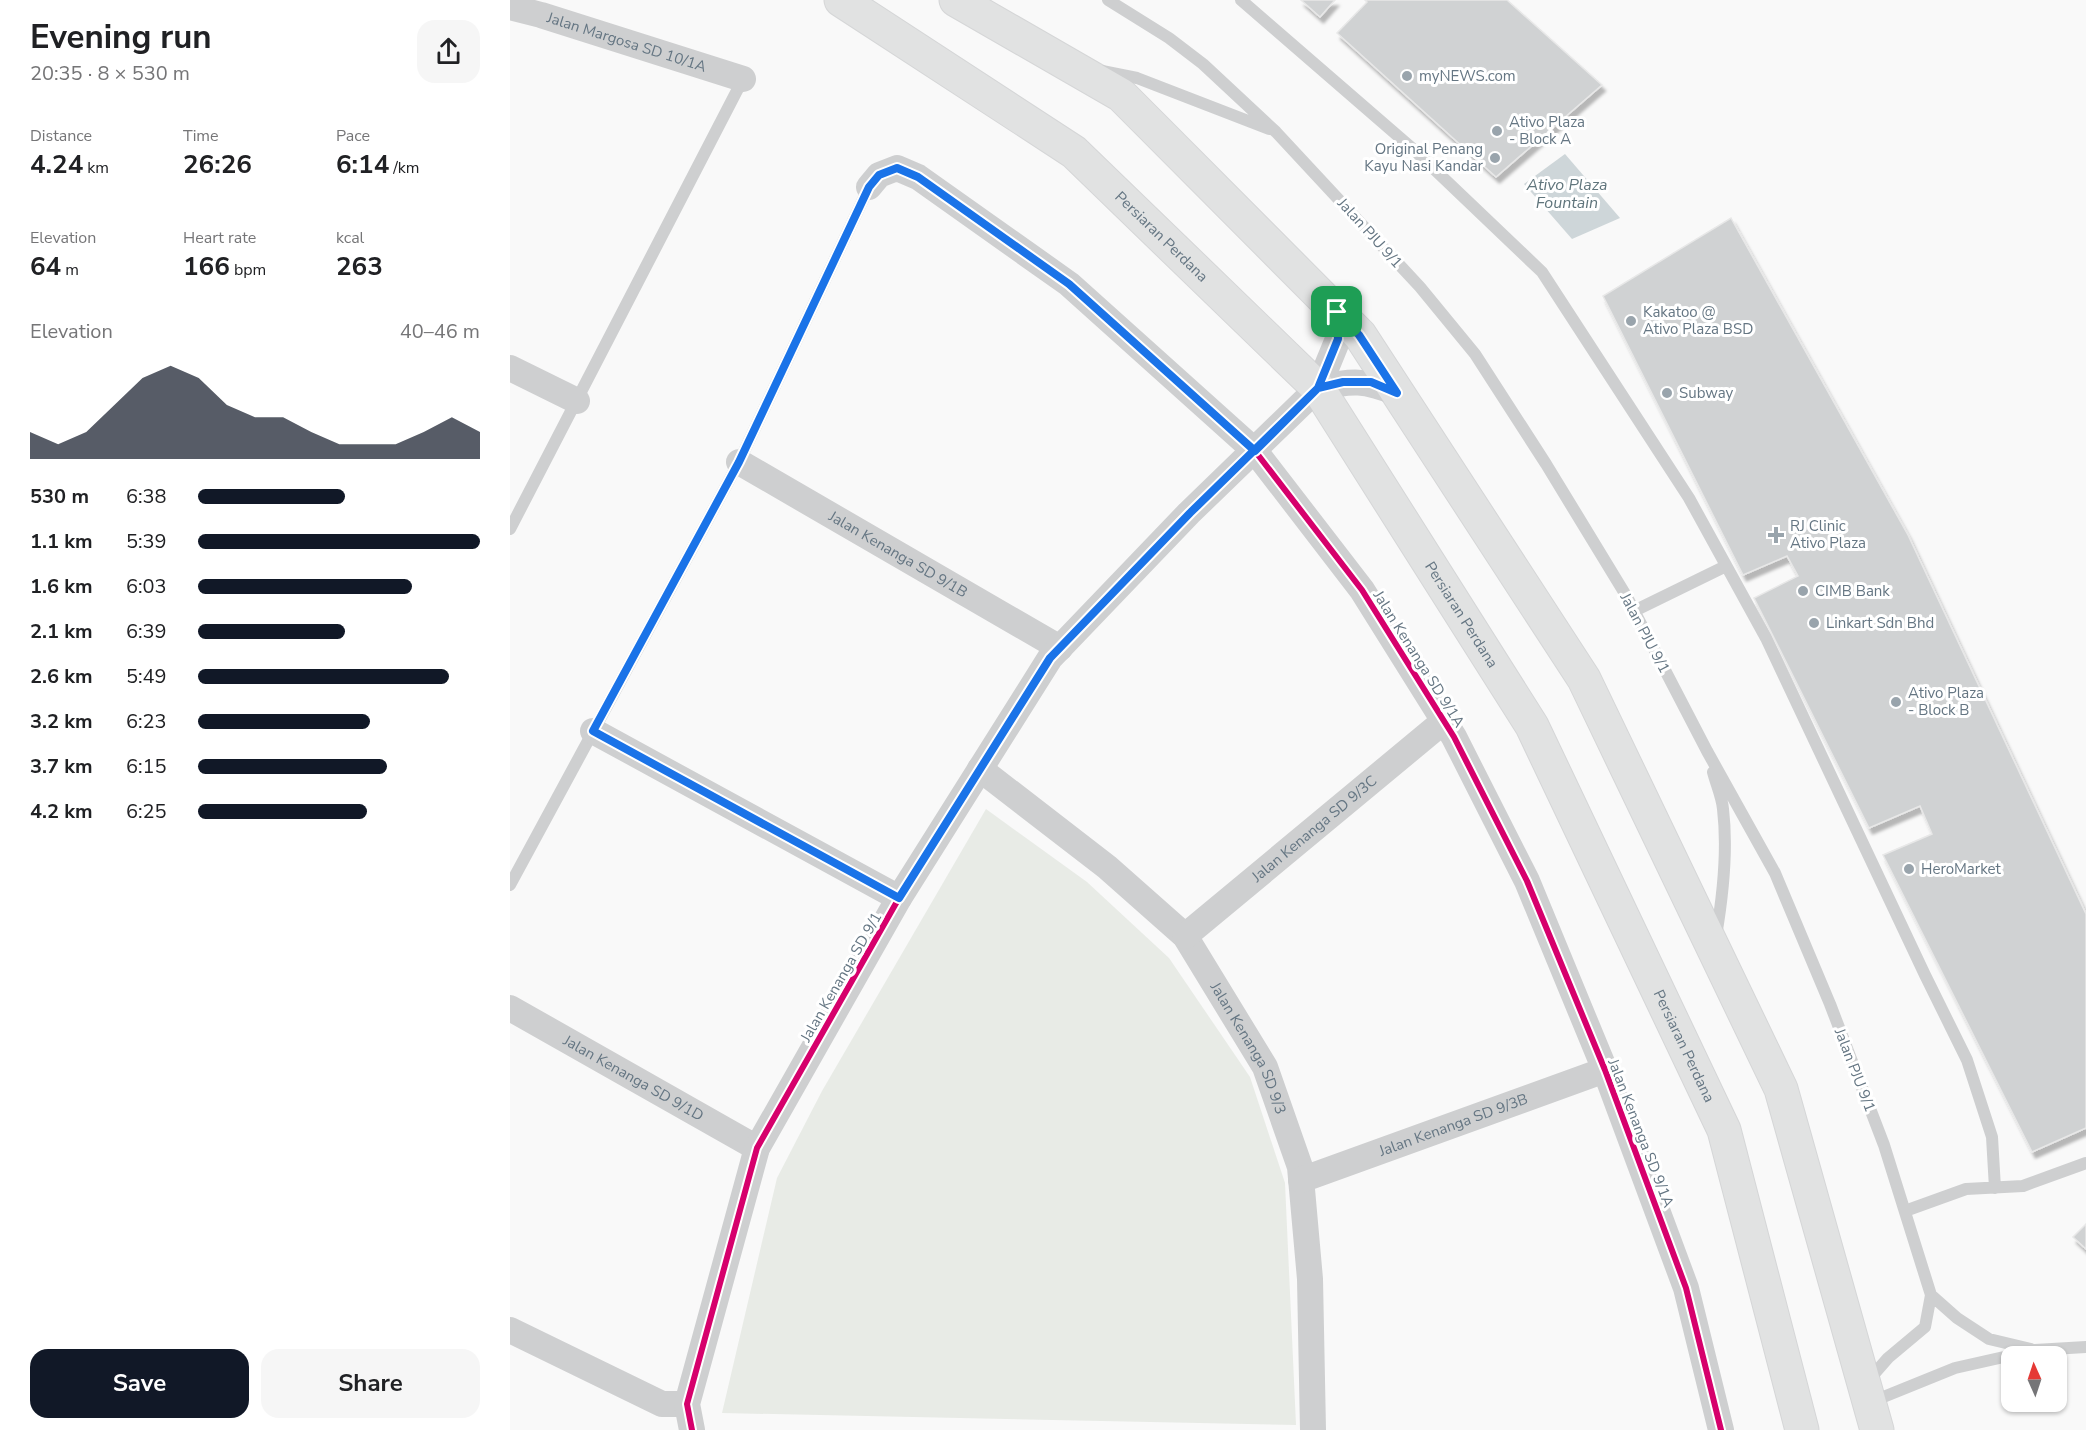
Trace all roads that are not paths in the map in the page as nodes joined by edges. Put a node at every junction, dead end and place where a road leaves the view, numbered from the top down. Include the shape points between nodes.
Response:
1 (841, 0) edge
2 (956, 0) edge
3 (1108, 0) edge
4 (1241, 0) edge
5 (510, 7) edge
6 (1068, 64) junction
7 (743, 79) joint
8 (1276, 132) junction
9 (869, 187) joint
10 (1337, 312) junction
11 (510, 368) edge
12 (1318, 388) junction
13 (1397, 393) junction
14 (577, 401) junction
15 (1255, 451) junction
16 (739, 462) junction
17 (510, 529) edge
18 (1726, 566) junction
19 (1634, 611) junction
20 (1060, 648) junction
21 (1443, 721) junction
22 (593, 731) junction
23 (1707, 751) junction
24 (980, 769) junction
25 (510, 885) edge
26 (899, 898) junction
27 (1185, 936) junction
28 (1714, 949) junction
29 (510, 1008) edge
30 (1605, 1071) junction
31 (758, 1148) junction
32 (2086, 1163) edge
33 (1301, 1180) junction
34 (1995, 1188) junction
35 (1905, 1211) junction
36 (1931, 1295) junction
37 (510, 1329) edge
38 (2020, 1346) edge
39 (2086, 1347) edge
40 (2067, 1348) edge
41 (2001, 1358) edge
42 (687, 1404) junction
43 (1871, 1405) edge
44 (692, 1430) edge
45 (1313, 1430) edge
46 (1721, 1430) edge
47 (1802, 1430) edge

1 - 12 main road, Persiaran Perdana via 1074,152
2 - 6 main road
3 - 8 lane, Jalan PJU 9/1 via 1203,64
4 - 18 lane via 1413,149 1542,272 1689,498
5 - 7 street, Jalan Margosa SD 10/1A
6 - 8 lane via 1137,78
6 - 10 main road via 1121,95
7 - 14 lane
8 - 19 lane, Jalan PJU 9/1 via 1420,287 1474,354
9 - 15 street, Jalan Kenanga SD 9/1A via 879,175 897,168 918,177 1069,284
9 - 16 lane
10 - 12 street, Jalan Kenanga SD 9/1 via 1338,339
10 - 13 main road via 1359,335
11 - 14 street
12 - 13 street via 1343,382 1371,382
12 - 15 street, Jalan Kenanga SD 9/1
12 - 47 main road, Persiaran Perdana via 1532,726 1724,1130
13 - 28 main road via 1584,679
14 - 17 lane
15 - 20 street, Jalan Kenanga SD 9/1
15 - 21 street, Jalan Kenanga SD 9/1A via 1362,590
16 - 20 street, Jalan Kenanga SD 9/1B
16 - 22 lane
18 - 19 lane
18 - 34 lane via 1766,638 1967,1060 1992,1137
19 - 23 lane, Jalan PJU 9/1
20 - 24 street, Jalan Kenanga SD 9/1
21 - 27 street, Jalan Kenanga SD 9/3C
21 - 30 street, Jalan Kenanga SD 9/1A via 1527,881
22 - 25 lane
22 - 26 street
23 - 28 lane via 1723,807 1724,863
23 - 35 lane, Jalan PJU 9/1 via 1775,873 1830,1004
24 - 26 street, Jalan Kenanga SD 9/1
24 - 27 street, Jalan Kenanga SD 9/3 via 1107,867
26 - 31 street, Jalan Kenanga SD 9/1
27 - 33 street, Jalan Kenanga SD 9/3 via 1265,1068 1300,1167
28 - 43 main road via 1781,1089
29 - 31 street, Jalan Kenanga SD 9/1D
30 - 33 street, Jalan Kenanga SD 9/3B
30 - 46 street, Jalan Kenanga SD 9/1A via 1686,1288
31 - 42 street, Jalan Kenanga SD 9/1
32 - 34 lane via 2023,1186
33 - 45 street, Jalan Kenanga SD 9/3 via 1310,1280
34 - 35 lane via 1966,1189
35 - 36 lane, Jalan PJU 9/1
36 - 38 lane via 1989,1338
36 - 43 lane, Jalan PJU 9/1 via 1926,1327 1888,1358
37 - 42 street via 662,1404
39 - 40 lane
41 - 43 lane via 1955,1368
42 - 44 street, Jalan Kenanga SD 9/1

